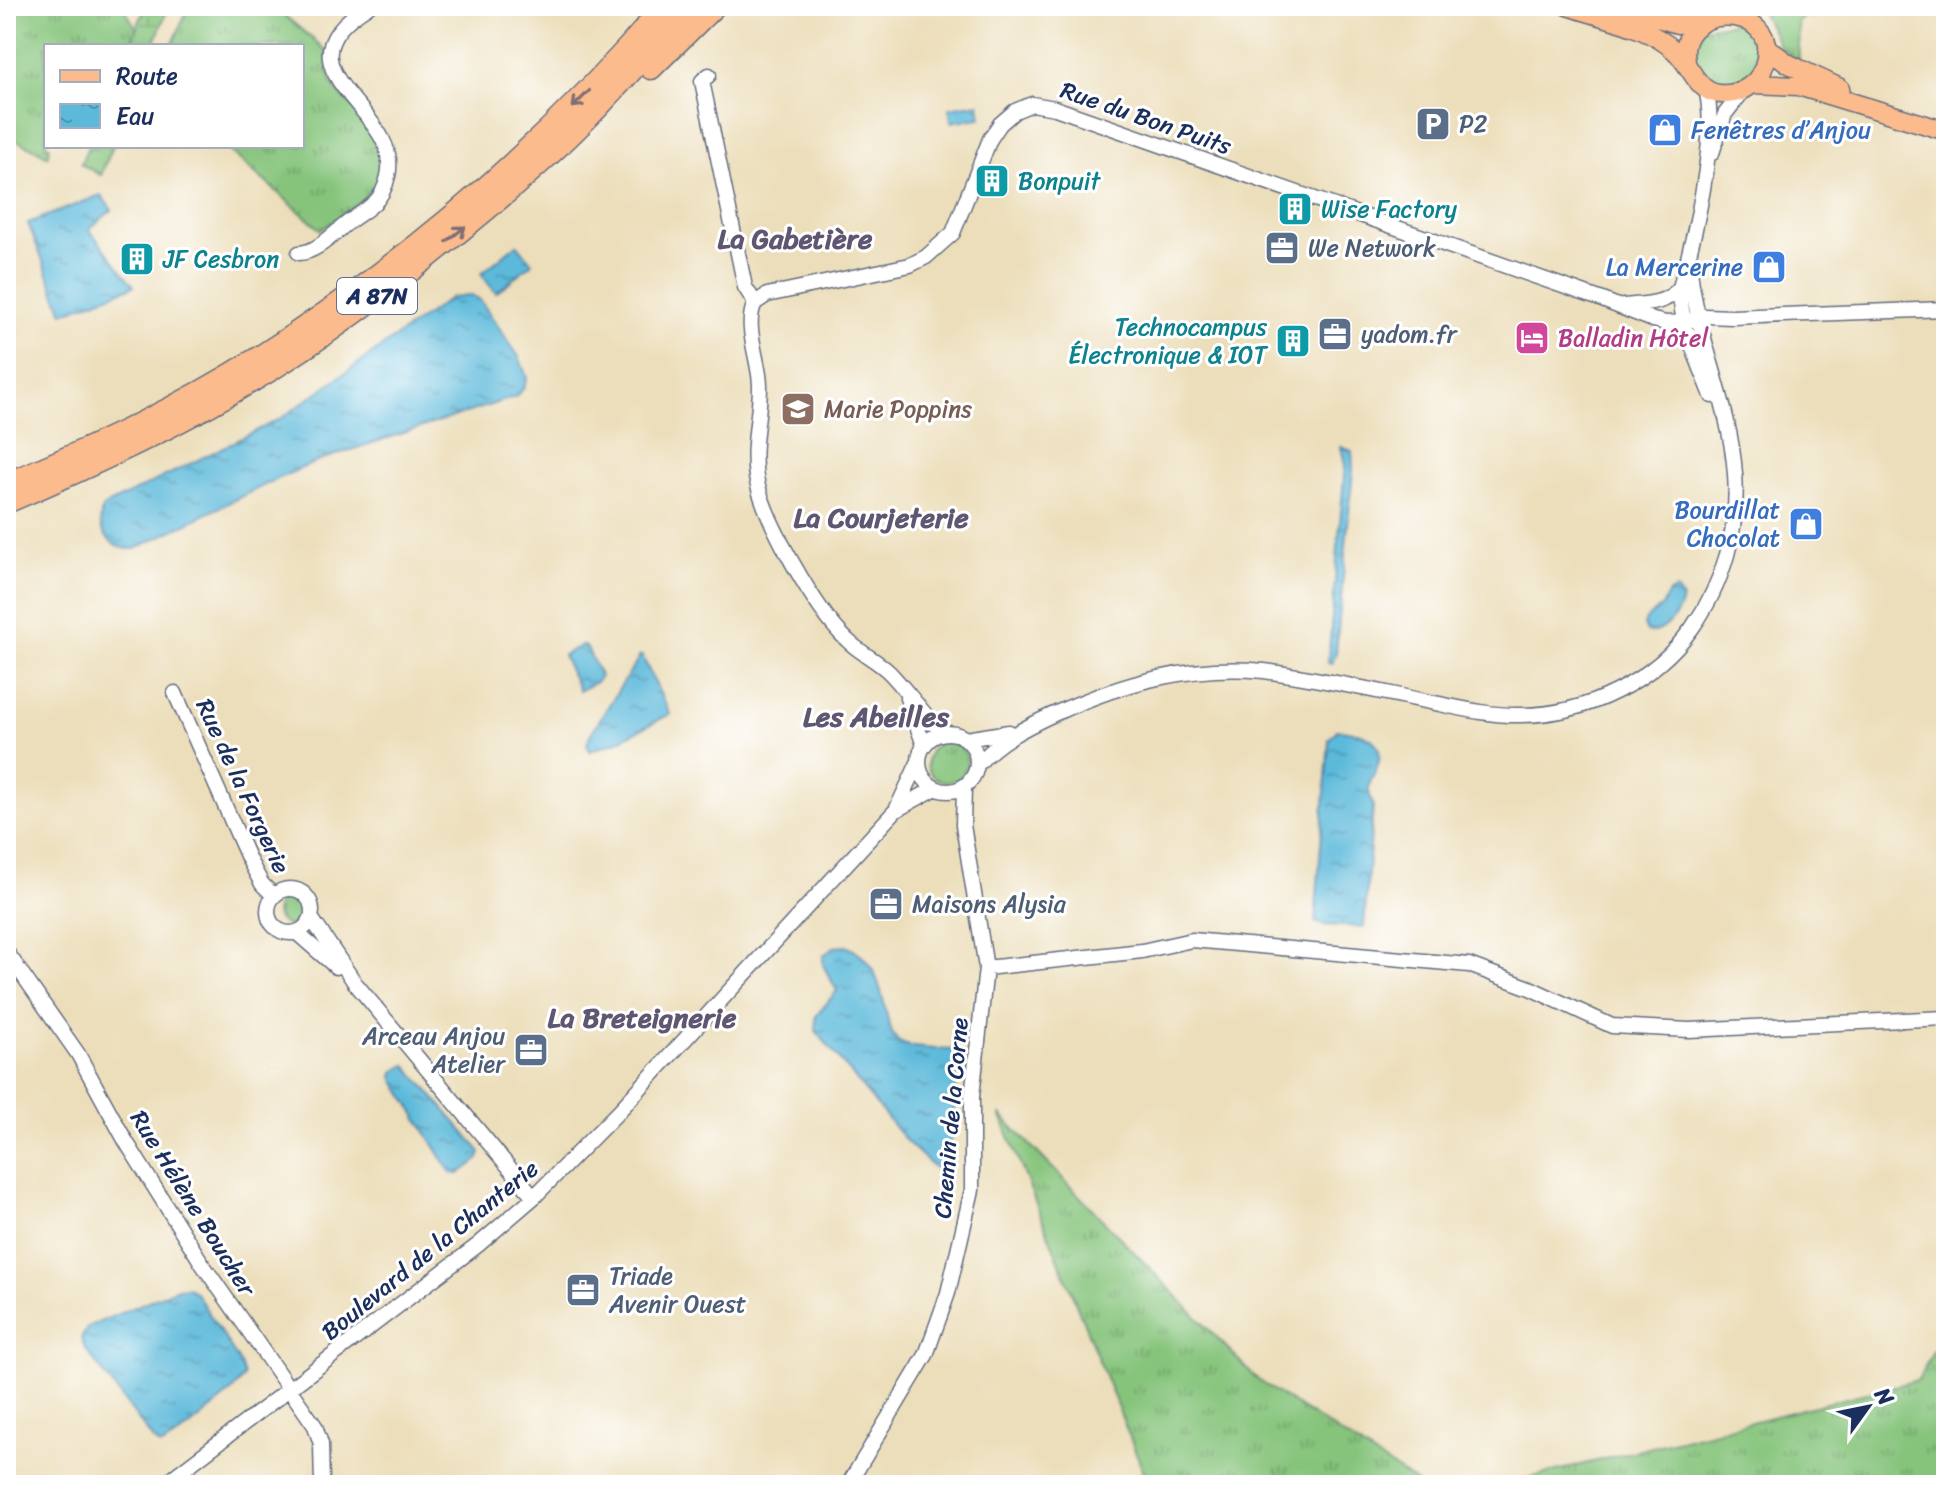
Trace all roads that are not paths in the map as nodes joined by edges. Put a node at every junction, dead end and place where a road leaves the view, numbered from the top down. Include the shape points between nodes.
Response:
1 (368, 6) edge
2 (665, 6) edge
3 (688, 6) edge
4 (714, 6) edge
5 (1568, 6) edge
6 (1618, 6) edge
7 (1721, 9) edge
8 (1749, 14) edge
9 (1699, 22) junction
10 (1766, 47) junction
11 (1687, 66) junction
12 (709, 75) dead end
13 (1748, 87) junction
14 (1706, 89) junction
15 (1884, 111) junction
16 (590, 115) junction
17 (1946, 131) edge
18 (1707, 164) junction
19 (299, 253) dead end
20 (1689, 255) junction
21 (1680, 287) junction
22 (755, 303) junction
23 (1620, 306) junction
24 (1946, 309) edge
25 (1693, 320) junction
26 (6, 484) edge
27 (6, 502) edge
28 (175, 693) dead end
29 (906, 694) junction
30 (1026, 727) junction
31 (942, 732) junction
32 (966, 739) junction
33 (924, 745) junction
34 (918, 763) junction
35 (977, 765) junction
36 (964, 788) junction
37 (941, 791) junction
38 (896, 810) junction
39 (963, 825) junction
40 (274, 896) junction
41 (312, 919) junction
42 (297, 933) junction
43 (6, 951) edge
44 (986, 968) junction
45 (355, 983) junction
46 (1946, 1018) edge
47 (534, 1197) junction
48 (288, 1391) junction
49 (163, 1485) edge
50 (322, 1485) edge
51 (848, 1485) edge

1 - 19 street via 341,28 332,64 342,89 383,136 390,159 388,178 374,203 313,251
2 -> 26 highway, A 87N via 580,100 523,153 337,305 173,406
3 - 16 highway, A 87N
4 - 16 highway via 634,84
5 - 11 main road via 1649,34
6 - 9 main road via 1677,24
7 - 8 main road
7 - 9 main road
8 - 10 main road
9 - 11 main road via 1687,40
10 - 13 main road via 1764,67
10 - 15 main road
11 - 14 main road
12 - 22 street via 702,81 710,128 745,287
13 - 14 main road via 1725,94
13 - 15 main road via 1798,86
13 - 18 street via 1725,114
14 - 18 street
15 - 17 main road
27 -> 16 highway, A 87N via 93,466 181,420 345,320 505,195
18 - 20 street
20 - 21 street
20 - 25 street
21 - 23 street via 1674,296 1653,304
21 - 25 street
22 - 23 street, Rue du Bon Puits via 767,295 887,271 926,257 953,233 1000,124 1032,104
22 - 29 street via 750,318 760,391 753,452 761,499 830,622 881,664
23 - 25 street, Rue du Bon Puits via 1653,320
24 - 25 street, Rue du Bon Puits
25 - 30 street via 1735,470 1730,545 1713,594 1687,634 1652,669 1610,695 1575,708 1517,716 1288,674 1194,671 1122,686
28 - 40 street, Rue de la Forgerie via 249,860
29 - 31 street
29 - 33 street
30 - 32 street
30 - 35 street
31 - 32 street
31 - 33 street
32 - 35 street
33 - 34 street
34 - 37 street via 926,783
34 - 38 street, Boulevard de la Chanterie
35 - 36 street
36 - 37 street
36 - 39 street, Chemin de la Corne
37 - 38 street, Boulevard de la Chanterie
37 - 39 street, Chemin de la Corne
38 - 47 street, Boulevard de la Chanterie
39 - 44 street, Chemin de la Corne
40 - 41 street via 285,889 299,890 311,902
40 - 42 street via 270,922 287,934
41 - 42 street
41 - 45 street
42 - 45 street
43 - 48 street, Rue Hélène Boucher via 78,1054 125,1140
44 - 46 street via 1142,951 1192,940 1469,965 1612,1026 1689,1030
44 - 51 street, Chemin de la Corne via 972,1097 972,1190 963,1239 926,1355
45 - 47 street
47 - 48 street, Boulevard de la Chanterie
48 - 49 street, Boulevard de la Chanterie
48 - 50 street, Rue Hélène Boucher via 315,1426

